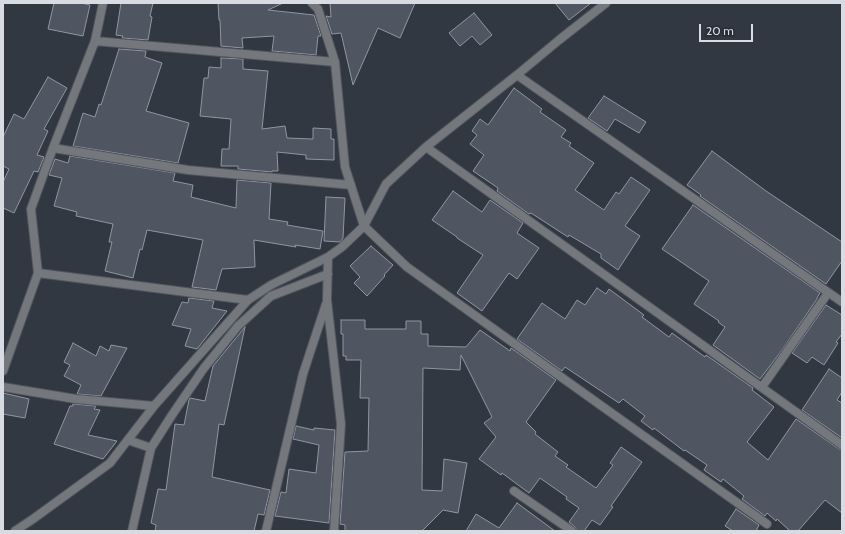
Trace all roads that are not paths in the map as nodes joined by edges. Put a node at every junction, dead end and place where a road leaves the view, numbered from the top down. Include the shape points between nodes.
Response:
1 (104, 3) edge
2 (312, 3) edge
3 (606, 3) edge
4 (95, 41) junction
5 (334, 62) junction
6 (517, 76) junction
7 (53, 148) junction
8 (426, 148) junction
9 (351, 185) junction
10 (364, 226) junction
11 (328, 257) junction
12 (38, 272) junction
13 (328, 274) junction
14 (828, 293) junction
15 (248, 300) junction
16 (327, 300) junction
17 (842, 302) edge
18 (3, 372) edge
19 (3, 387) edge
20 (762, 387) junction
21 (154, 406) junction
22 (128, 440) junction
23 (842, 445) edge
24 (151, 448) junction
25 (514, 491) dead end
26 (768, 524) dead end
27 (15, 531) edge
28 (132, 531) edge
29 (266, 531) edge
30 (334, 531) edge
31 (572, 531) edge

1 - 4 street
2 - 5 street via 318,9
3 - 6 street
4 - 5 street
4 - 7 street
5 - 9 street via 345,167
6 - 8 street
6 - 14 street
7 - 9 street via 188,170
7 - 12 street via 31,208
8 - 10 street via 386,184
8 - 20 street
9 - 10 street
10 - 11 street
10 - 26 street via 407,267
11 - 13 street
11 - 15 street via 271,285
12 - 15 street
12 - 18 street
13 - 16 street
13 - 24 street via 271,296 238,326 204,368
14 - 17 street
14 - 20 street
15 - 21 street
16 - 29 street via 303,374
16 - 30 street via 341,424
19 - 21 street via 76,399
20 - 23 street
21 - 22 street
22 - 24 street
22 - 27 street via 110,463
24 - 28 street
25 - 31 street

